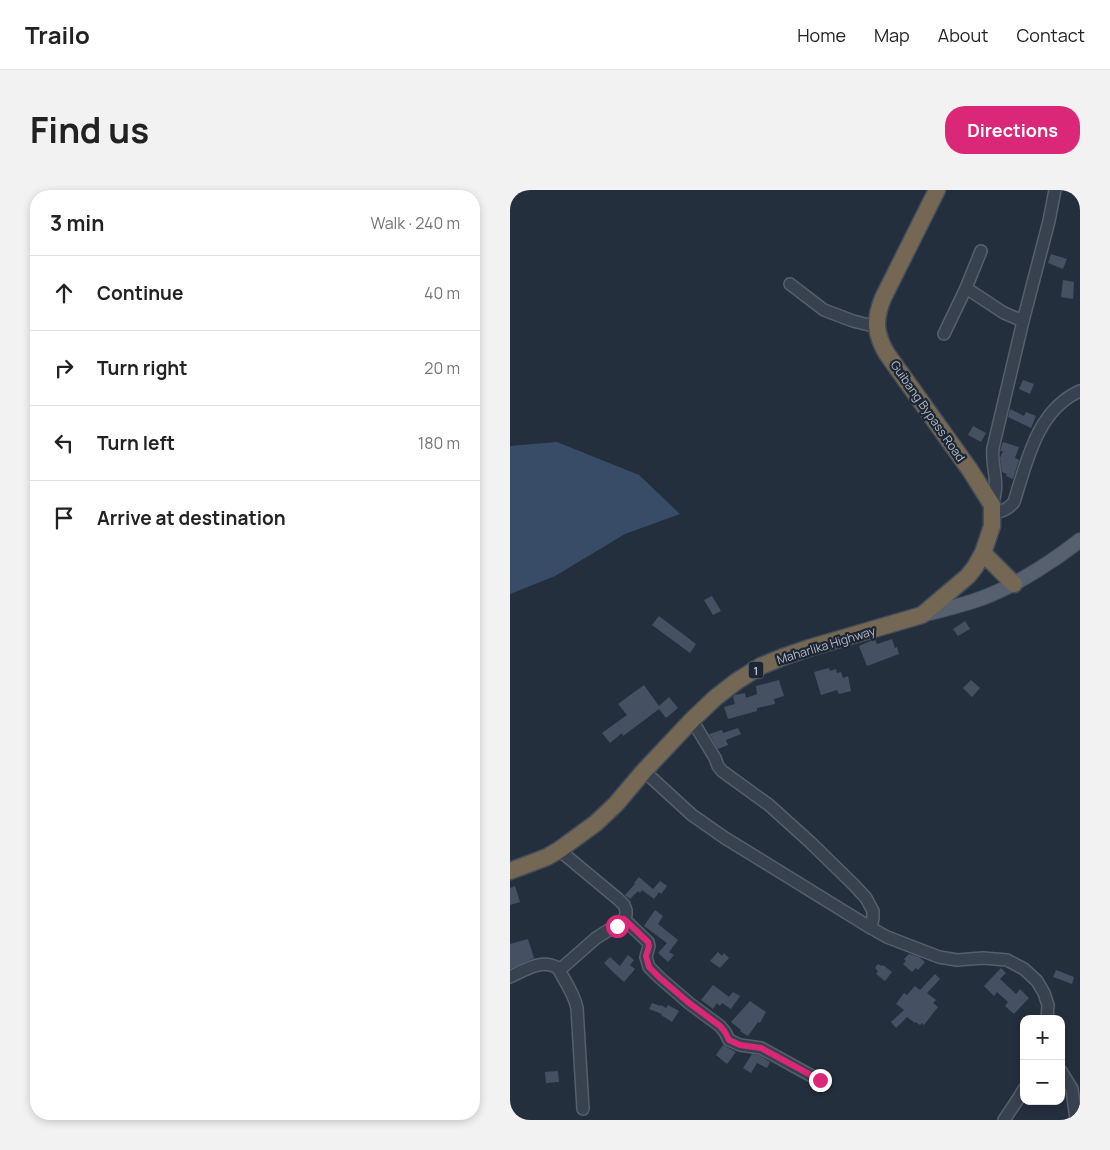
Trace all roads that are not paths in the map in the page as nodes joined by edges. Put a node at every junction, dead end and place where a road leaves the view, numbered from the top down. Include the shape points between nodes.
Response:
1 (937, 190) edge
2 (1055, 190) edge
3 (981, 251) dead end
4 (790, 284) dead end
5 (966, 288) junction
6 (1023, 321) junction
7 (877, 327) junction
8 (944, 334) dead end
9 (1080, 390) edge
10 (992, 509) junction
11 (1080, 540) edge
12 (983, 553) junction
13 (1014, 584) junction
14 (922, 615) junction
15 (692, 720) junction
16 (644, 771) junction
17 (559, 850) junction
18 (510, 871) edge
19 (624, 919) junction
20 (871, 928) junction
21 (558, 968) junction
22 (510, 977) edge
23 (1047, 1015) edge
24 (1065, 1077) edge
25 (820, 1080) dead end
26 (1020, 1095) edge
27 (583, 1109) dead end
28 (1004, 1120) edge
29 (1076, 1120) edge

1 - 7 highway, Guibang Bypass Road via 883,298 877,314
2 - 6 street
3 - 5 street
4 - 7 street via 824,310
5 - 6 street via 1004,313
5 - 8 street
6 - 10 street via 993,448 996,488
7 - 10 highway, Guibang Bypass Road via 887,354 970,470
9 - 10 street via 1063,400 1039,429 1014,502 1003,511
10 - 12 highway via 992,526
11 - 13 main road, Maharlika Highway / 1
12 - 13 highway
12 - 14 highway via 968,576
13 - 14 main road, Maharlika Highway / 1 via 989,596
14 - 15 highway, Maharlika Highway / 1 via 809,648 761,666 722,692
15 - 16 highway, Maharlika Highway / 1
15 - 20 street via 722,771 769,805 822,852 866,898 873,911
16 - 17 highway, Maharlika Highway / 1 via 596,823
16 - 20 street via 692,815 725,838
17 - 18 highway, Maharlika Highway / 1
17 - 19 street via 624,905
19 - 21 street
19 - 25 street via 648,942 646,956 649,967 720,1026 729,1040 761,1048
20 - 23 street via 939,957 1007,960 1024,969 1036,981 1048,1004
21 - 22 street via 540,964
21 - 27 street via 575,996 578,1008
24 - 29 street via 1072,1088
26 - 28 street

